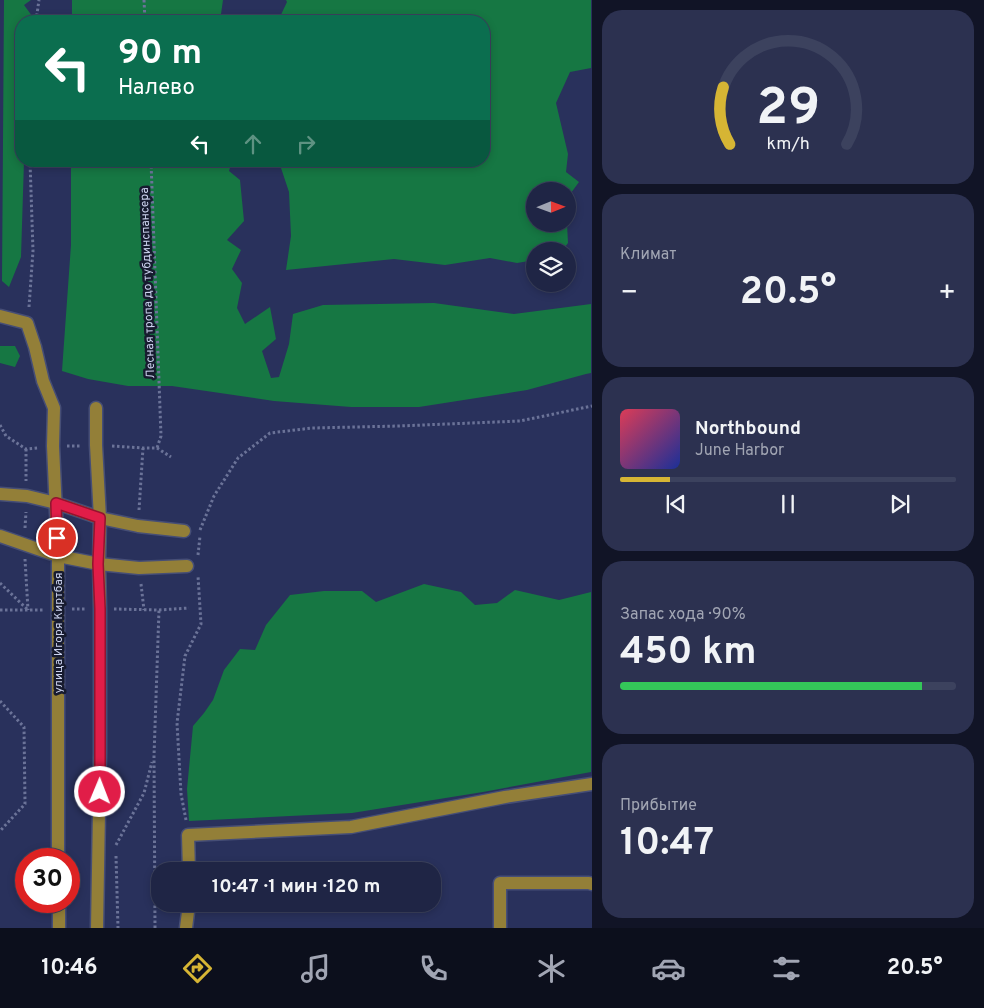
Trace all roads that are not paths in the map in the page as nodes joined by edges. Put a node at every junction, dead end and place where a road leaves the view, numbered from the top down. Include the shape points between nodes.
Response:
1 (0, 316) edge
2 (96, 408) dead end
3 (0, 494) edge
4 (56, 503) junction
5 (100, 518) junction
6 (184, 530) dead end
7 (0, 536) edge
8 (58, 556) junction
9 (98, 564) junction
10 (187, 566) dead end
11 (590, 784) edge
12 (58, 848) edge
13 (189, 862) edge
14 (592, 884) edge
15 (188, 912) edge
16 (58, 913) edge
17 (59, 928) edge
18 (97, 928) edge
19 (186, 928) edge
20 (500, 928) edge

1 - 4 street, улица Игоря Киртбая via 27,323 54,408
2 - 5 street
3 - 4 street
4 - 5 street
4 - 8 street, улица Игоря Киртбая
5 - 6 street via 138,526
5 - 9 street
7 - 8 street
8 - 9 street
8 - 12 street, улица Игоря Киртбая
9 - 10 street via 139,568
9 - 18 street via 100,753
11 - 13 street via 350,827 188,835
14 - 20 street via 500,883
15 - 19 street
16 - 17 street

